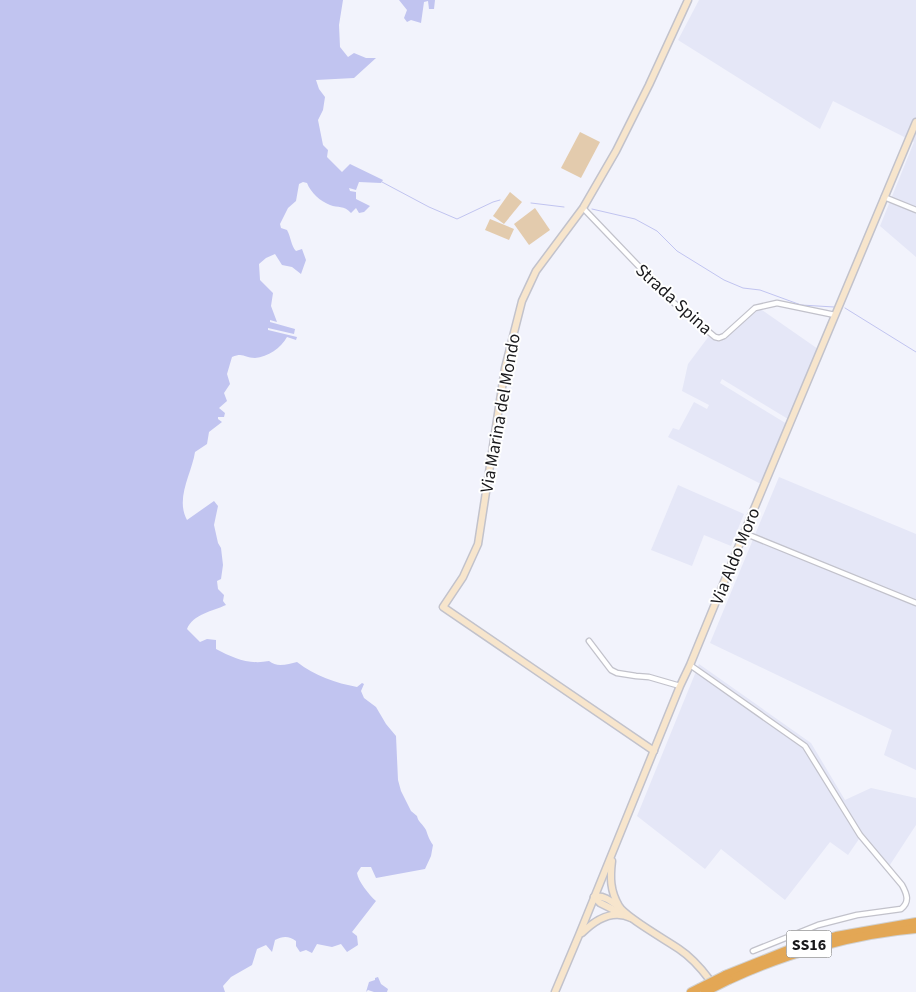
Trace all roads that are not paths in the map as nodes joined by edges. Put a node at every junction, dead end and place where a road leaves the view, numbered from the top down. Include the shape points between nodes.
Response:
1 (688, 0) edge
2 (916, 122) edge
3 (884, 196) junction
4 (583, 208) junction
5 (916, 210) edge
6 (835, 315) junction
7 (744, 533) junction
8 (916, 603) edge
9 (589, 641) dead end
10 (690, 665) junction
11 (680, 686) junction
12 (654, 750) junction
13 (614, 850) junction
14 (594, 897) junction
15 (620, 908) junction
16 (626, 916) junction
17 (639, 922) junction
18 (912, 926) edge
19 (579, 935) junction
20 (753, 952) dead end
21 (709, 978) dead end
22 (702, 990) edge
23 (555, 992) edge
24 (691, 992) edge

1 - 4 main road, Via Marina del Mondo via 625,135
2 - 3 main road, Via Aldo Moro
3 - 5 street
3 - 6 main road, Via Aldo Moro
4 - 6 street, Strada Spina via 674,303 715,337 724,336 755,308 777,303
4 - 12 main road, Via Marina del Mondo via 536,271 522,302 505,368 478,544 444,607
6 - 7 main road, Via Aldo Moro
7 - 8 street
7 - 10 main road, Via Aldo Moro
9 - 11 street via 611,670 617,673 650,677
10 - 11 main road, Via Aldo Moro
10 - 20 street via 805,746 847,816 906,893 907,900 901,909 818,924
11 - 12 main road, Via Aldo Moro
12 - 13 main road, Via Aldo Moro
13 - 14 main road, Via Aldo Moro
13 - 15 main road via 610,880
14 - 15 main road via 605,898
14 - 16 main road via 600,904
14 - 19 main road, Via Aldo Moro
15 - 17 main road
16 - 17 main road
16 - 19 main road via 601,918
17 - 21 main road via 680,950
18 - 22 highway, SS16, bridge via 836,936 790,949
19 - 23 main road, Via Aldo Moro
22 - 24 highway, SS16

